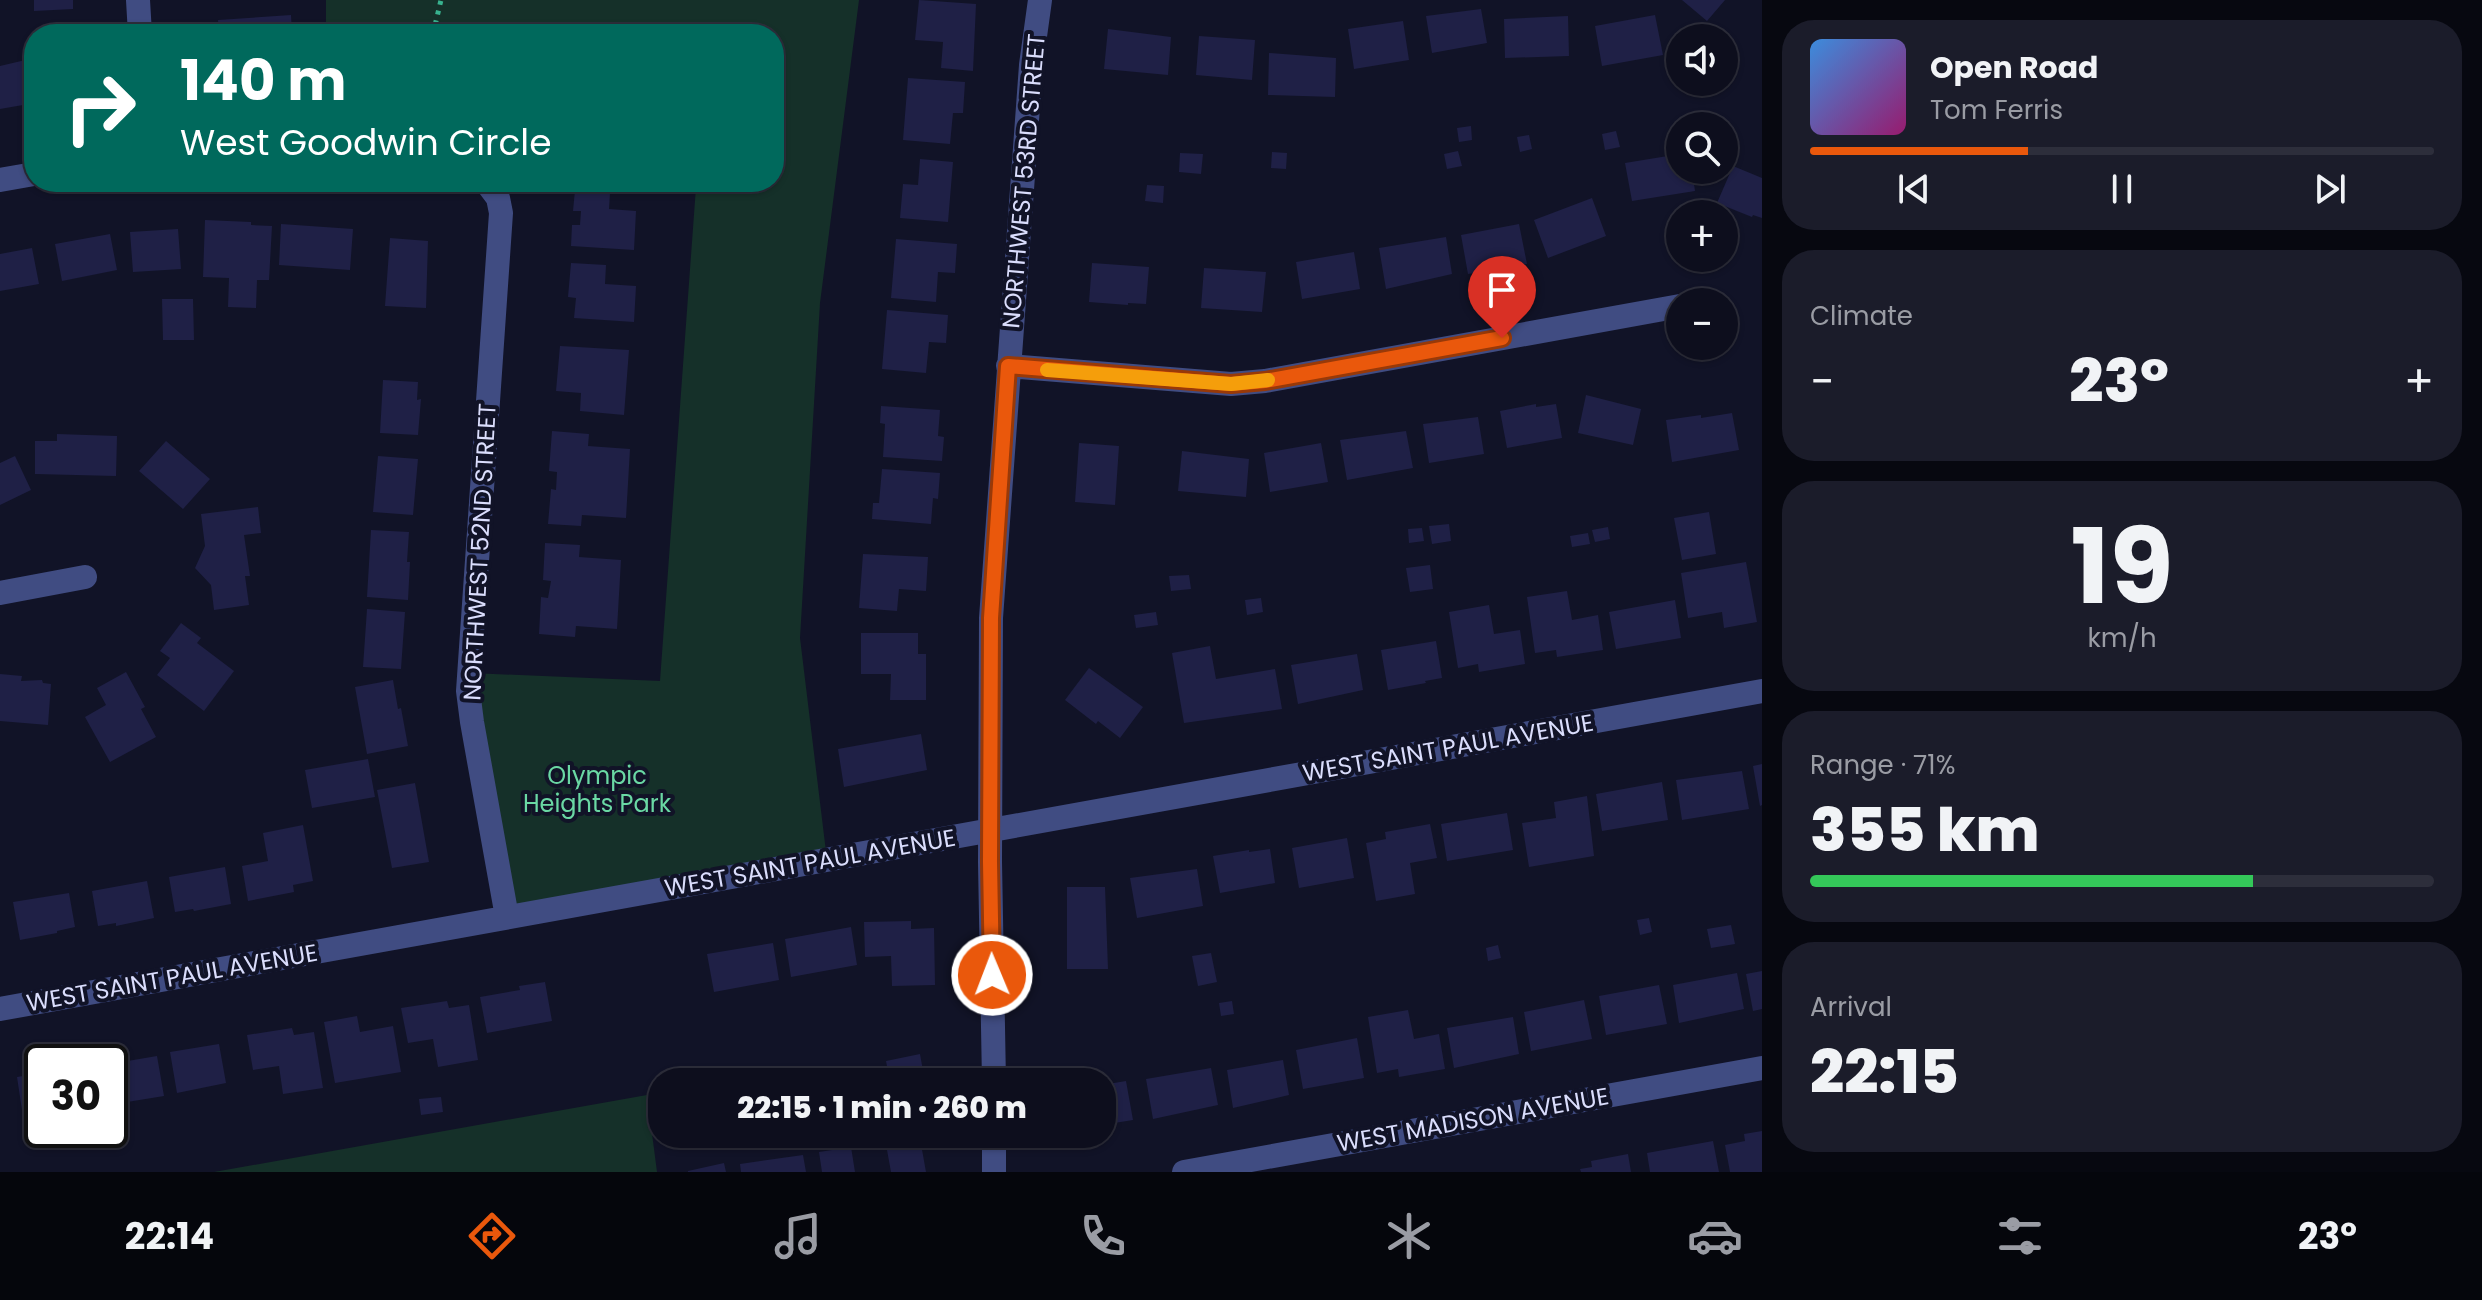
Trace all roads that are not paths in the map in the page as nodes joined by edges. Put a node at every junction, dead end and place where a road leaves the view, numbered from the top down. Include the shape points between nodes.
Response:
1 (138, 0) edge
2 (1040, 0) edge
3 (139, 24) edge
4 (24, 176) edge
5 (0, 180) edge
6 (494, 192) edge
7 (1666, 309) edge
8 (1008, 366) junction
9 (85, 577) dead end
10 (0, 593) edge
11 (1762, 691) edge
12 (991, 831) junction
13 (507, 917) junction
14 (0, 1009) edge
15 (994, 1068) edge
16 (1762, 1068) edge
17 (994, 1148) edge
18 (994, 1172) edge
19 (1184, 1172) edge

1 - 3 street
2 - 8 street, NORTHWEST 53RD STREET
4 - 5 street
6 - 13 street, NORTHWEST 52ND STREET via 501,213 468,691
7 - 8 street via 1231,384
8 - 12 street, NORTHWEST 53RD STREET via 991,618
9 - 10 street
11 - 12 street, WEST SAINT PAUL AVENUE
12 - 13 street, WEST SAINT PAUL AVENUE
12 - 15 street, NORTHWEST 53RD STREET
13 - 14 street, WEST SAINT PAUL AVENUE
16 - 19 street, WEST MADISON AVENUE
17 - 18 street

